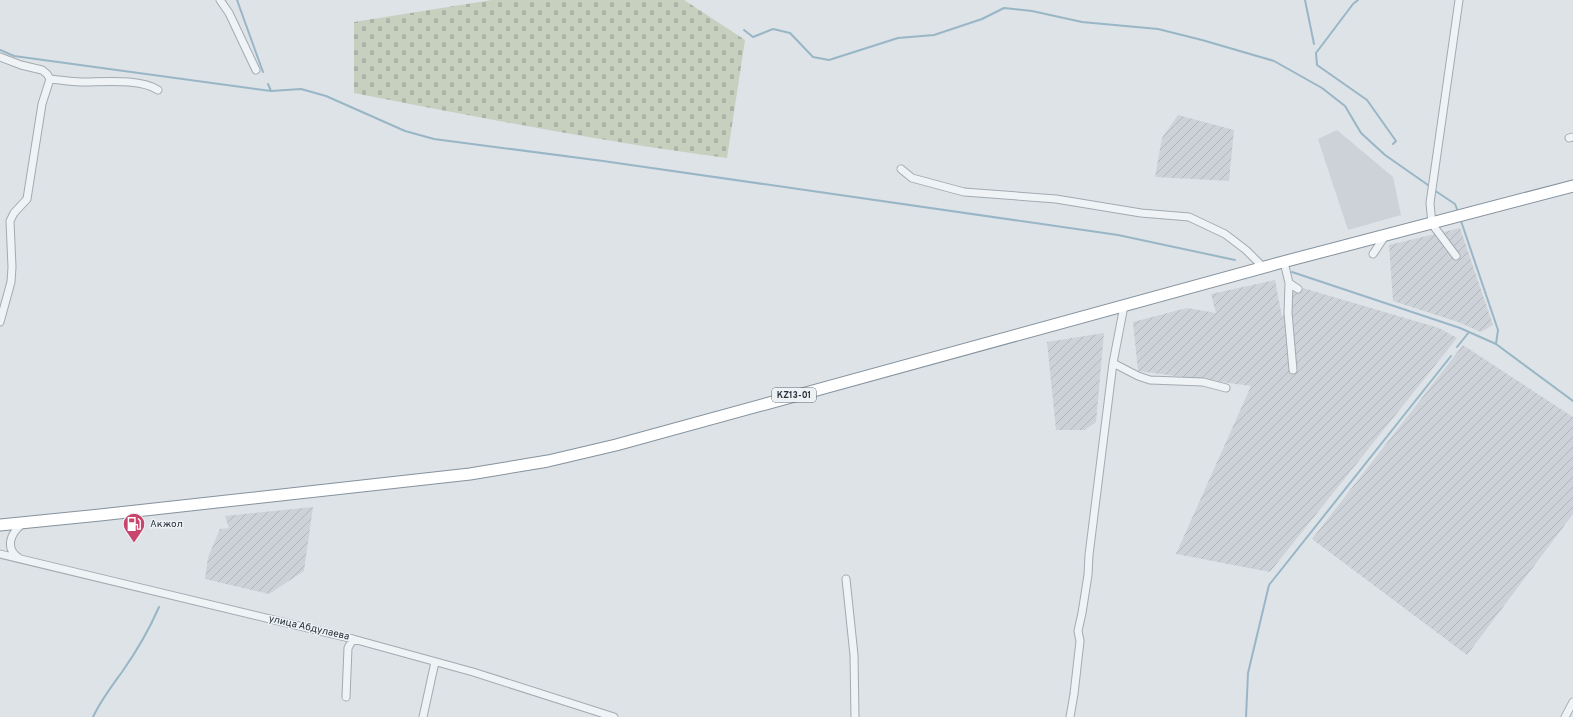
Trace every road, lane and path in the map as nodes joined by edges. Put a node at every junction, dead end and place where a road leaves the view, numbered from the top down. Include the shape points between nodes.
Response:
1 (220, 0) edge
2 (1459, 0) edge
3 (0, 57) edge
4 (256, 70) dead end
5 (50, 79) junction
6 (158, 90) dead end
7 (901, 169) dead end
8 (1573, 186) edge
9 (1432, 224) junction
10 (1386, 236) junction
11 (1373, 254) dead end
12 (1456, 256) dead end
13 (1284, 262) junction
14 (1263, 268) junction
15 (1288, 283) junction
16 (1298, 289) dead end
17 (1124, 306) junction
18 (0, 322) edge
19 (1113, 363) junction
20 (1293, 370) dead end
21 (1226, 388) dead end
22 (22, 524) junction
23 (0, 525) edge
24 (0, 554) edge
25 (20, 559) junction
26 (846, 579) dead end
27 (353, 639) junction
28 (435, 662) junction
29 (346, 697) dead end
30 (1573, 702) edge
31 (423, 717) edge
32 (614, 717) edge
33 (855, 717) edge
34 (1070, 717) edge
35 (1565, 717) edge

1 - 4 street via 229,13
2 - 9 street via 1430,195
3 - 5 street via 42,70
5 - 6 street via 144,84
5 - 18 street via 42,104 27,199 14,213 10,222 11,282
7 - 14 street via 912,178 964,192 1056,199 1141,213 1189,217 1225,234 1246,250
8 - 9 highway, KZ13-01
9 - 10 highway, KZ13-01
9 - 12 street
10 - 11 street
10 - 13 highway, KZ13-01
13 - 14 highway, KZ13-01
13 - 15 street
14 - 17 highway, KZ13-01
15 - 16 street
15 - 20 street
17 - 19 street
17 - 22 highway, KZ13-01 via 624,443 548,461 439,477
19 - 21 street via 1150,380 1203,382
19 - 34 street via 1088,574 1078,631 1080,641
22 - 23 highway, KZ13-01
22 - 25 street via 13,532 11,542 14,555
24 - 25 street, улица Абдулаева
25 - 27 street, улица Абдулаева
26 - 33 street via 854,655
27 - 28 street, улица Абдулаева
27 - 29 street via 348,648
28 - 31 street
28 - 32 street, улица Абдулаева
30 - 35 street

